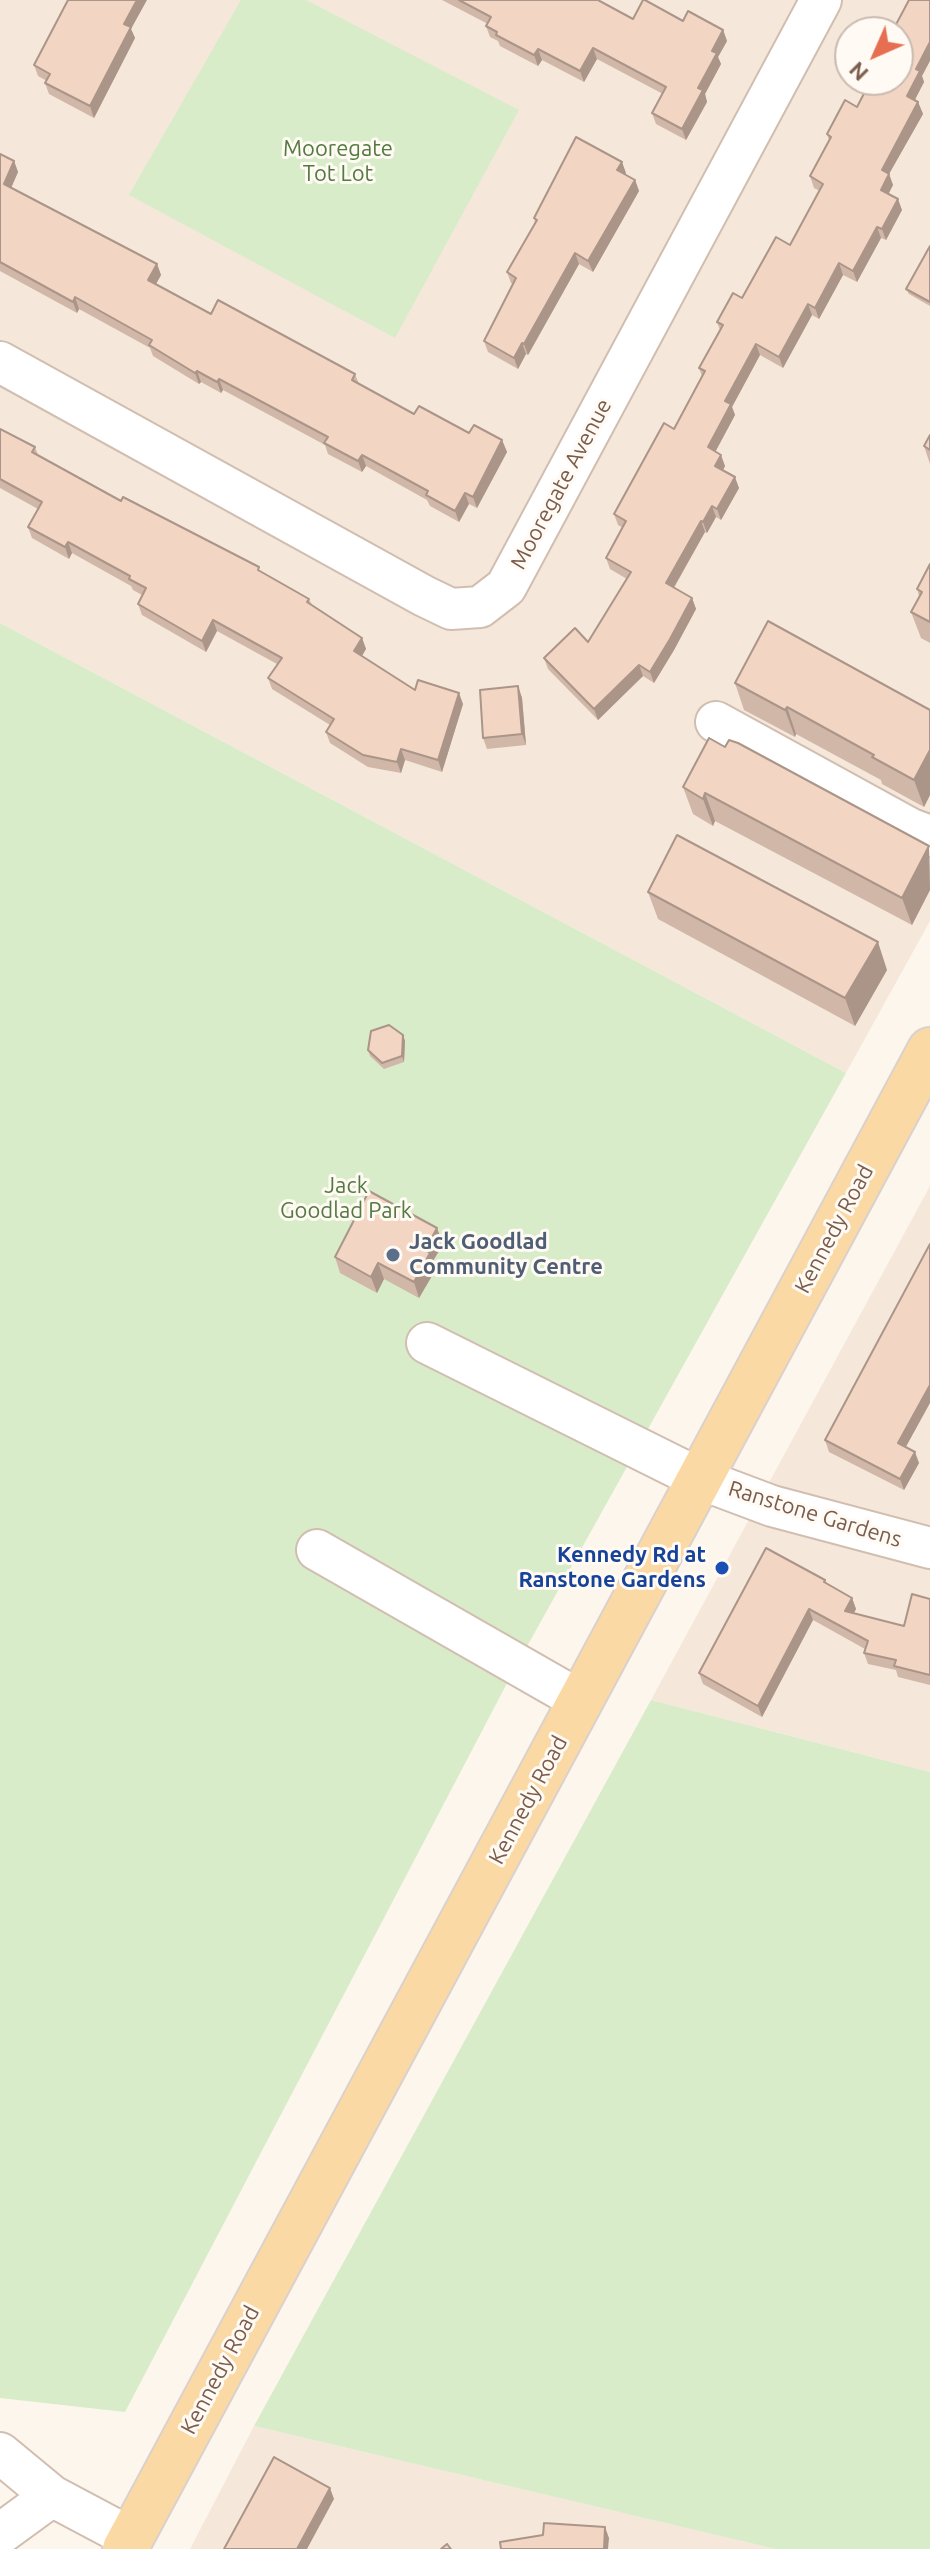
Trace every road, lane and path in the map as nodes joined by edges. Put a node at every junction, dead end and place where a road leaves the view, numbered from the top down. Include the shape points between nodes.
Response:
1 (821, 0) edge
2 (0, 362) edge
3 (716, 722) dead end
4 (930, 836) edge
5 (930, 1050) edge
6 (427, 1343) dead end
7 (700, 1479) junction
8 (930, 1548) edge
9 (317, 1550) dead end
10 (581, 1701) junction
11 (0, 2453) edge
12 (52, 2496) junction
13 (0, 2534) edge
14 (128, 2544) edge

1 - 2 street, Mooregate Avenue via 506,587 480,607 451,609 424,596
3 - 4 street
5 - 7 main road, Kennedy Road
6 - 7 street, Ranstone Gardens
7 - 8 street, Ranstone Gardens via 772,1506
7 - 10 main road, Kennedy Road
9 - 10 street
10 - 14 main road, Kennedy Road
11 - 12 street
12 - 13 street
12 - 14 street

